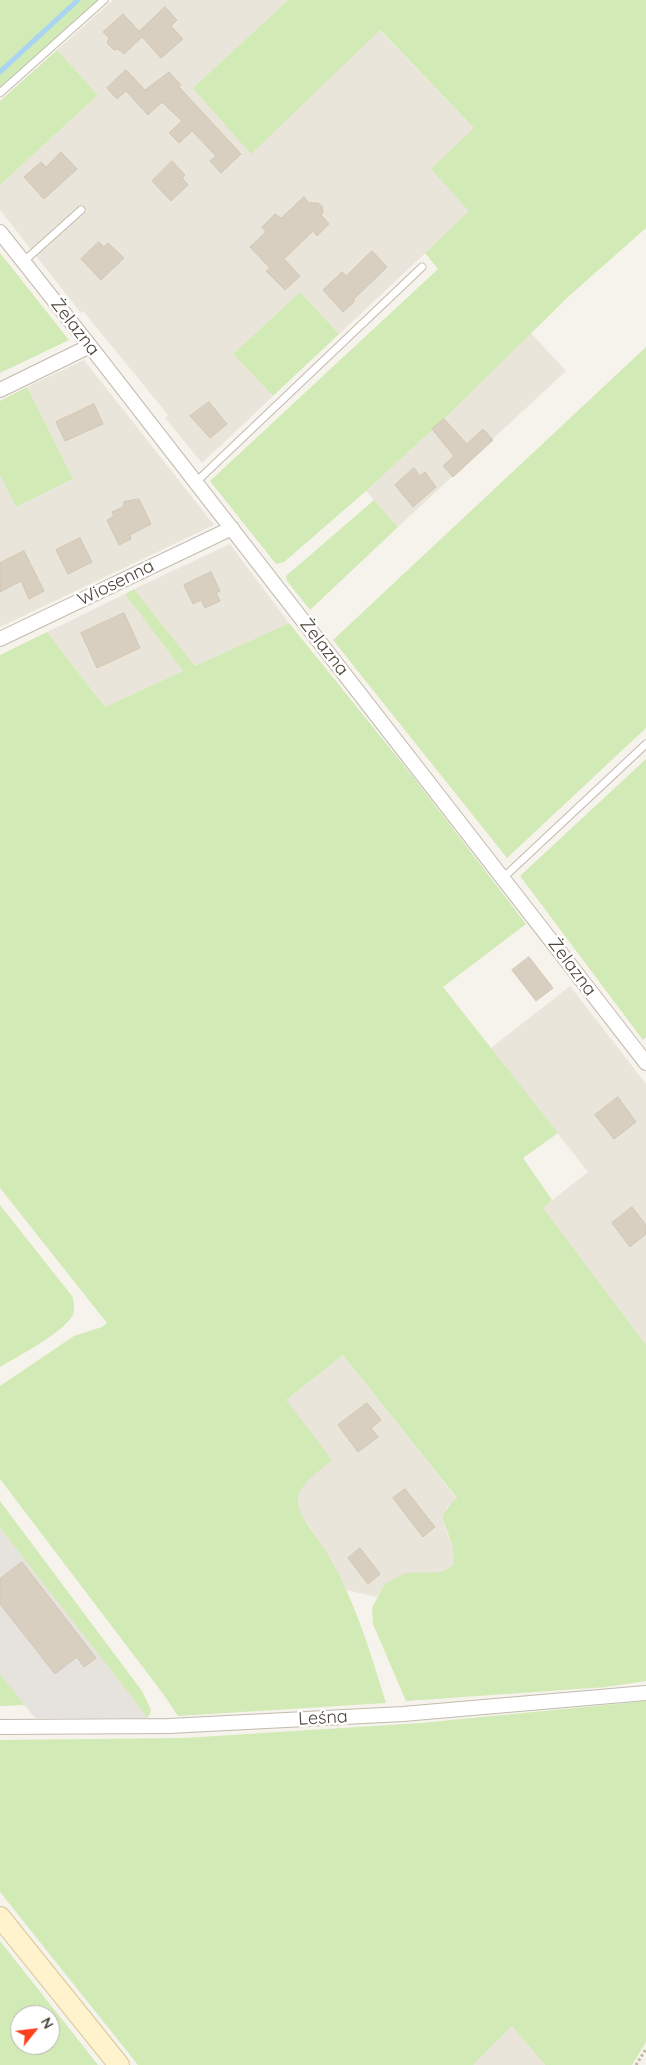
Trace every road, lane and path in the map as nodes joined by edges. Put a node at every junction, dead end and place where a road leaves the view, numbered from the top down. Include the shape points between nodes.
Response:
1 (104, 0) edge
2 (0, 93) edge
3 (81, 210) dead end
4 (0, 232) edge
5 (24, 262) junction
6 (422, 267) dead end
7 (90, 346) junction
8 (0, 390) edge
9 (196, 482) junction
10 (232, 528) junction
11 (0, 639) edge
12 (646, 744) edge
13 (504, 877) junction
14 (645, 1060) edge
15 (646, 1693) edge
16 (0, 1728) edge
17 (0, 1917) edge
18 (646, 2049) edge
19 (119, 2065) edge
20 (636, 2065) edge

1 - 2 lane
3 - 5 lane
4 - 5 street, Żelazna
5 - 7 street, Żelazna
6 - 9 lane
7 - 8 street
7 - 9 street, Żelazna
9 - 10 street, Żelazna
10 - 11 street, Wiosenna
10 - 13 street, Żelazna
12 - 13 lane
13 - 14 street, Żelazna
15 - 16 street, Leśna via 403,1714 169,1726
17 - 19 street
18 - 20 path

